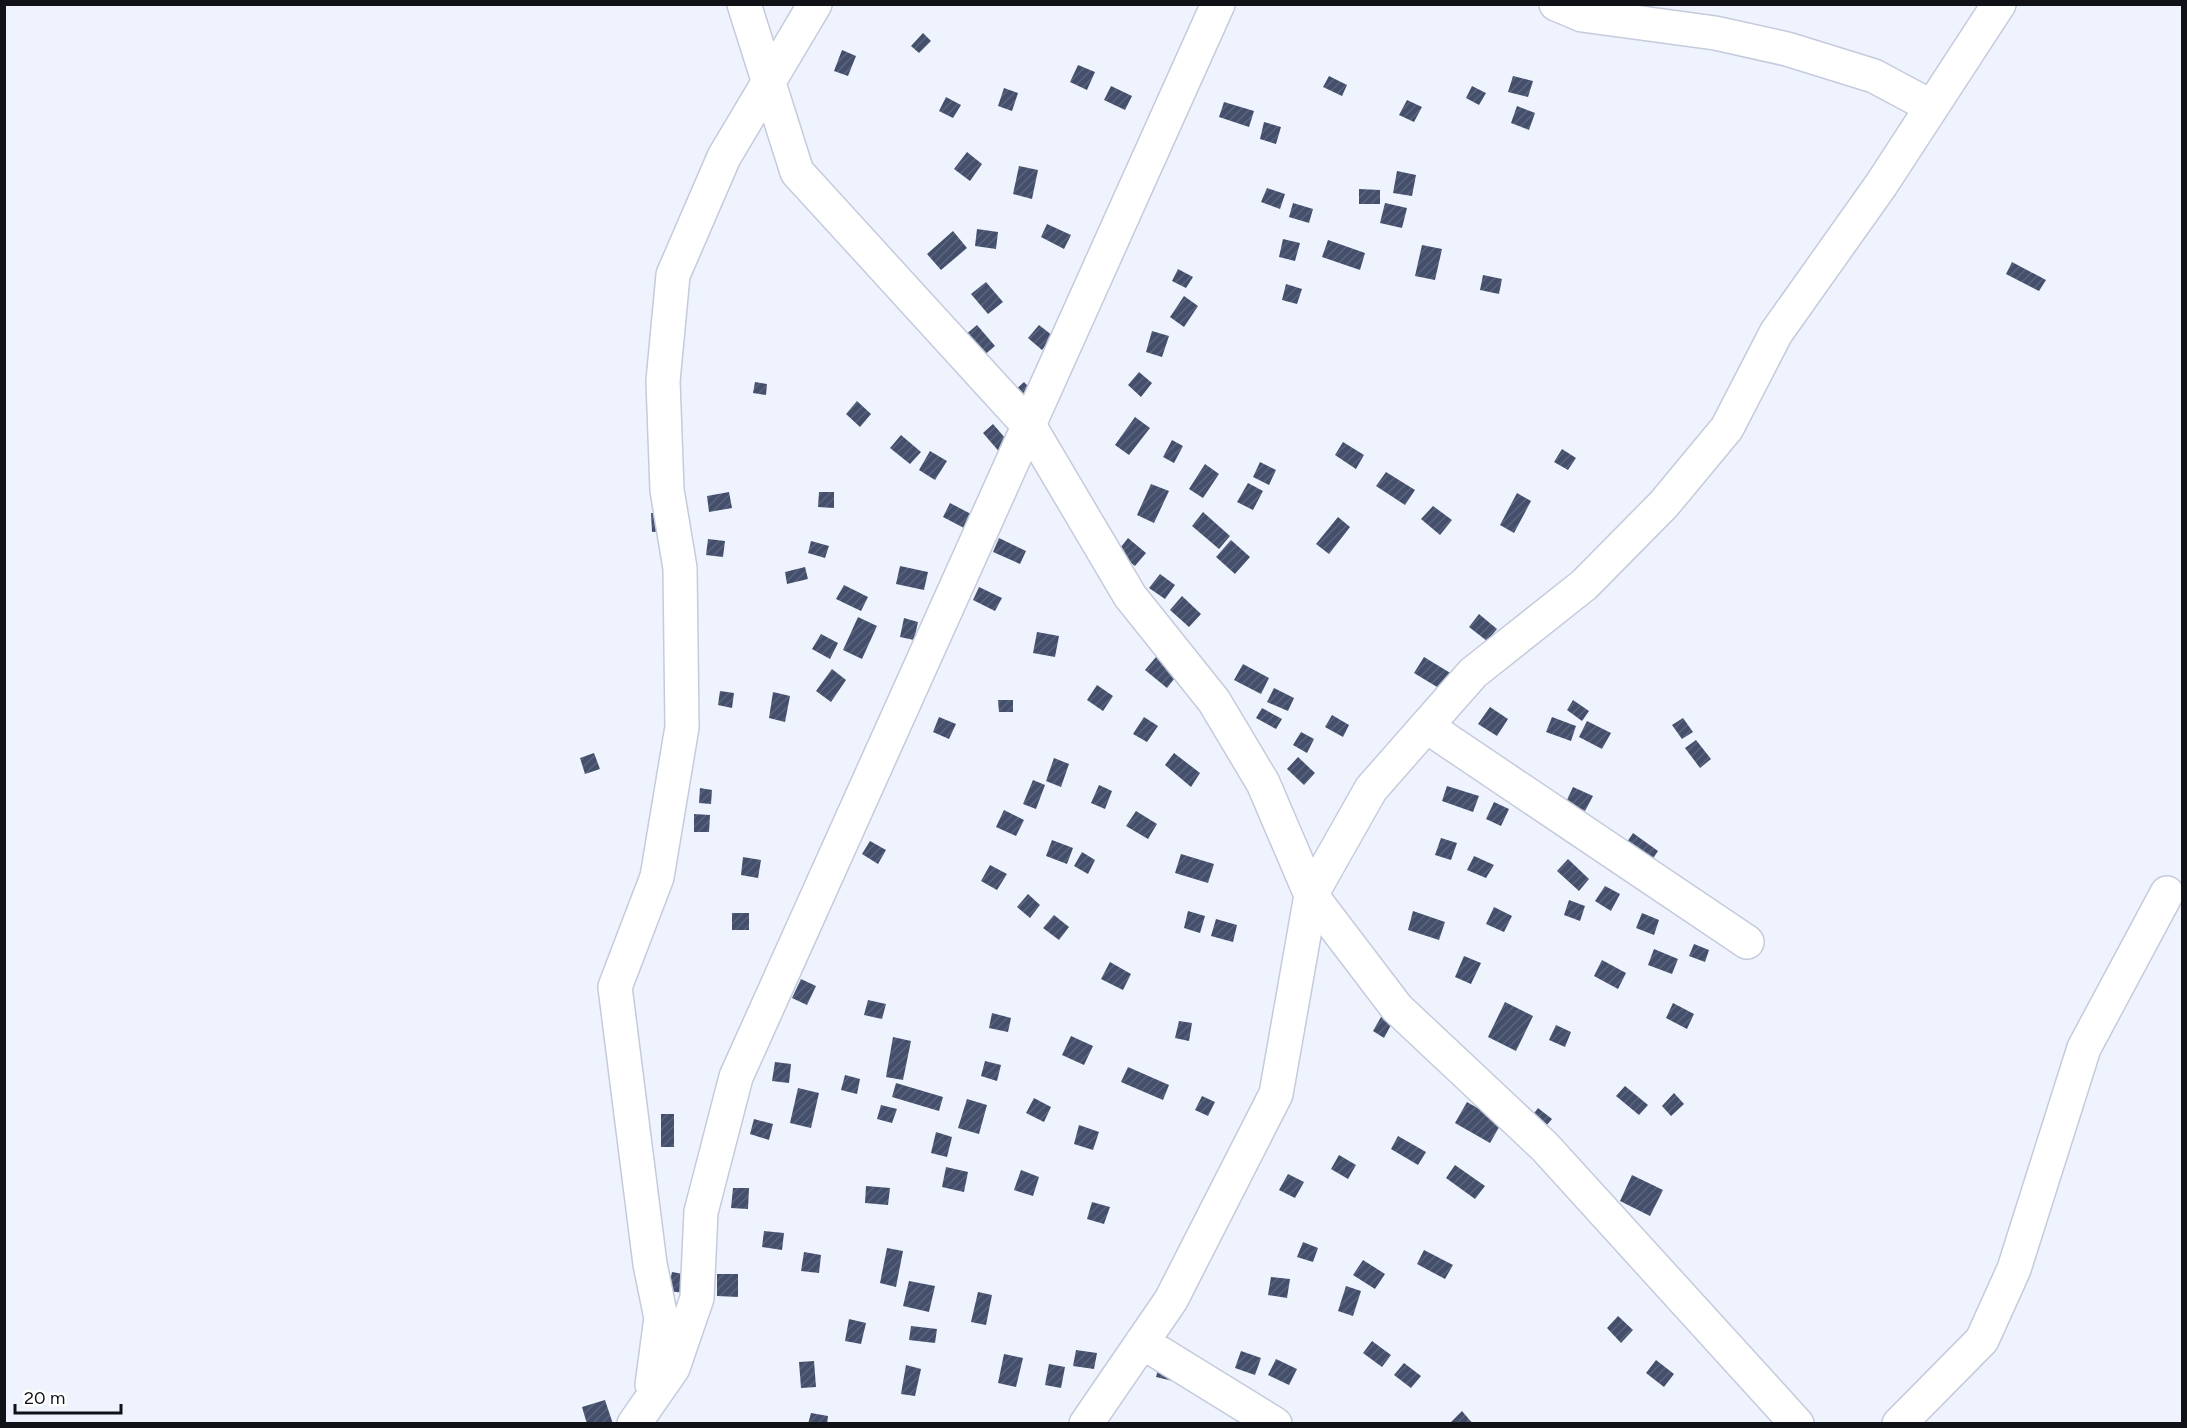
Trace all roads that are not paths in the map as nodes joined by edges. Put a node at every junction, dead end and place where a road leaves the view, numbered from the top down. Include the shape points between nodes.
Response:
1 (744, 4) edge
2 (815, 4) edge
3 (1218, 4) edge
4 (1556, 4) edge
5 (1999, 4) edge
6 (770, 81) junction
7 (1932, 107) junction
8 (1030, 427) junction
9 (1426, 726) junction
10 (2168, 893) dead end
11 (1311, 895) junction
12 (1747, 942) dead end
13 (1142, 1341) junction
14 (642, 1413) edge
15 (1086, 1424) edge
16 (1275, 1424) edge
17 (1797, 1424) edge
18 (1899, 1424) edge

1 - 6 street
2 - 6 street
3 - 8 street
4 - 7 street via 1582,15 1715,33 1787,50 1874,76
5 - 7 street
6 - 8 street via 797,172
6 - 14 street via 724,157 673,275 663,381 667,490 680,568 682,728 657,877 615,987 650,1264 661,1318
7 - 9 street via 1776,333 1727,428 1664,504 1584,585 1473,673
8 - 11 street via 1130,596 1214,701 1263,783
8 - 14 street via 736,1077 701,1212 697,1298 673,1368
9 - 11 street via 1371,789
9 - 12 street
10 - 18 street via 2084,1048 2014,1269 1982,1340
11 - 13 street via 1276,1094 1171,1300
11 - 17 street via 1397,1008 1545,1147
13 - 15 street
13 - 16 street

